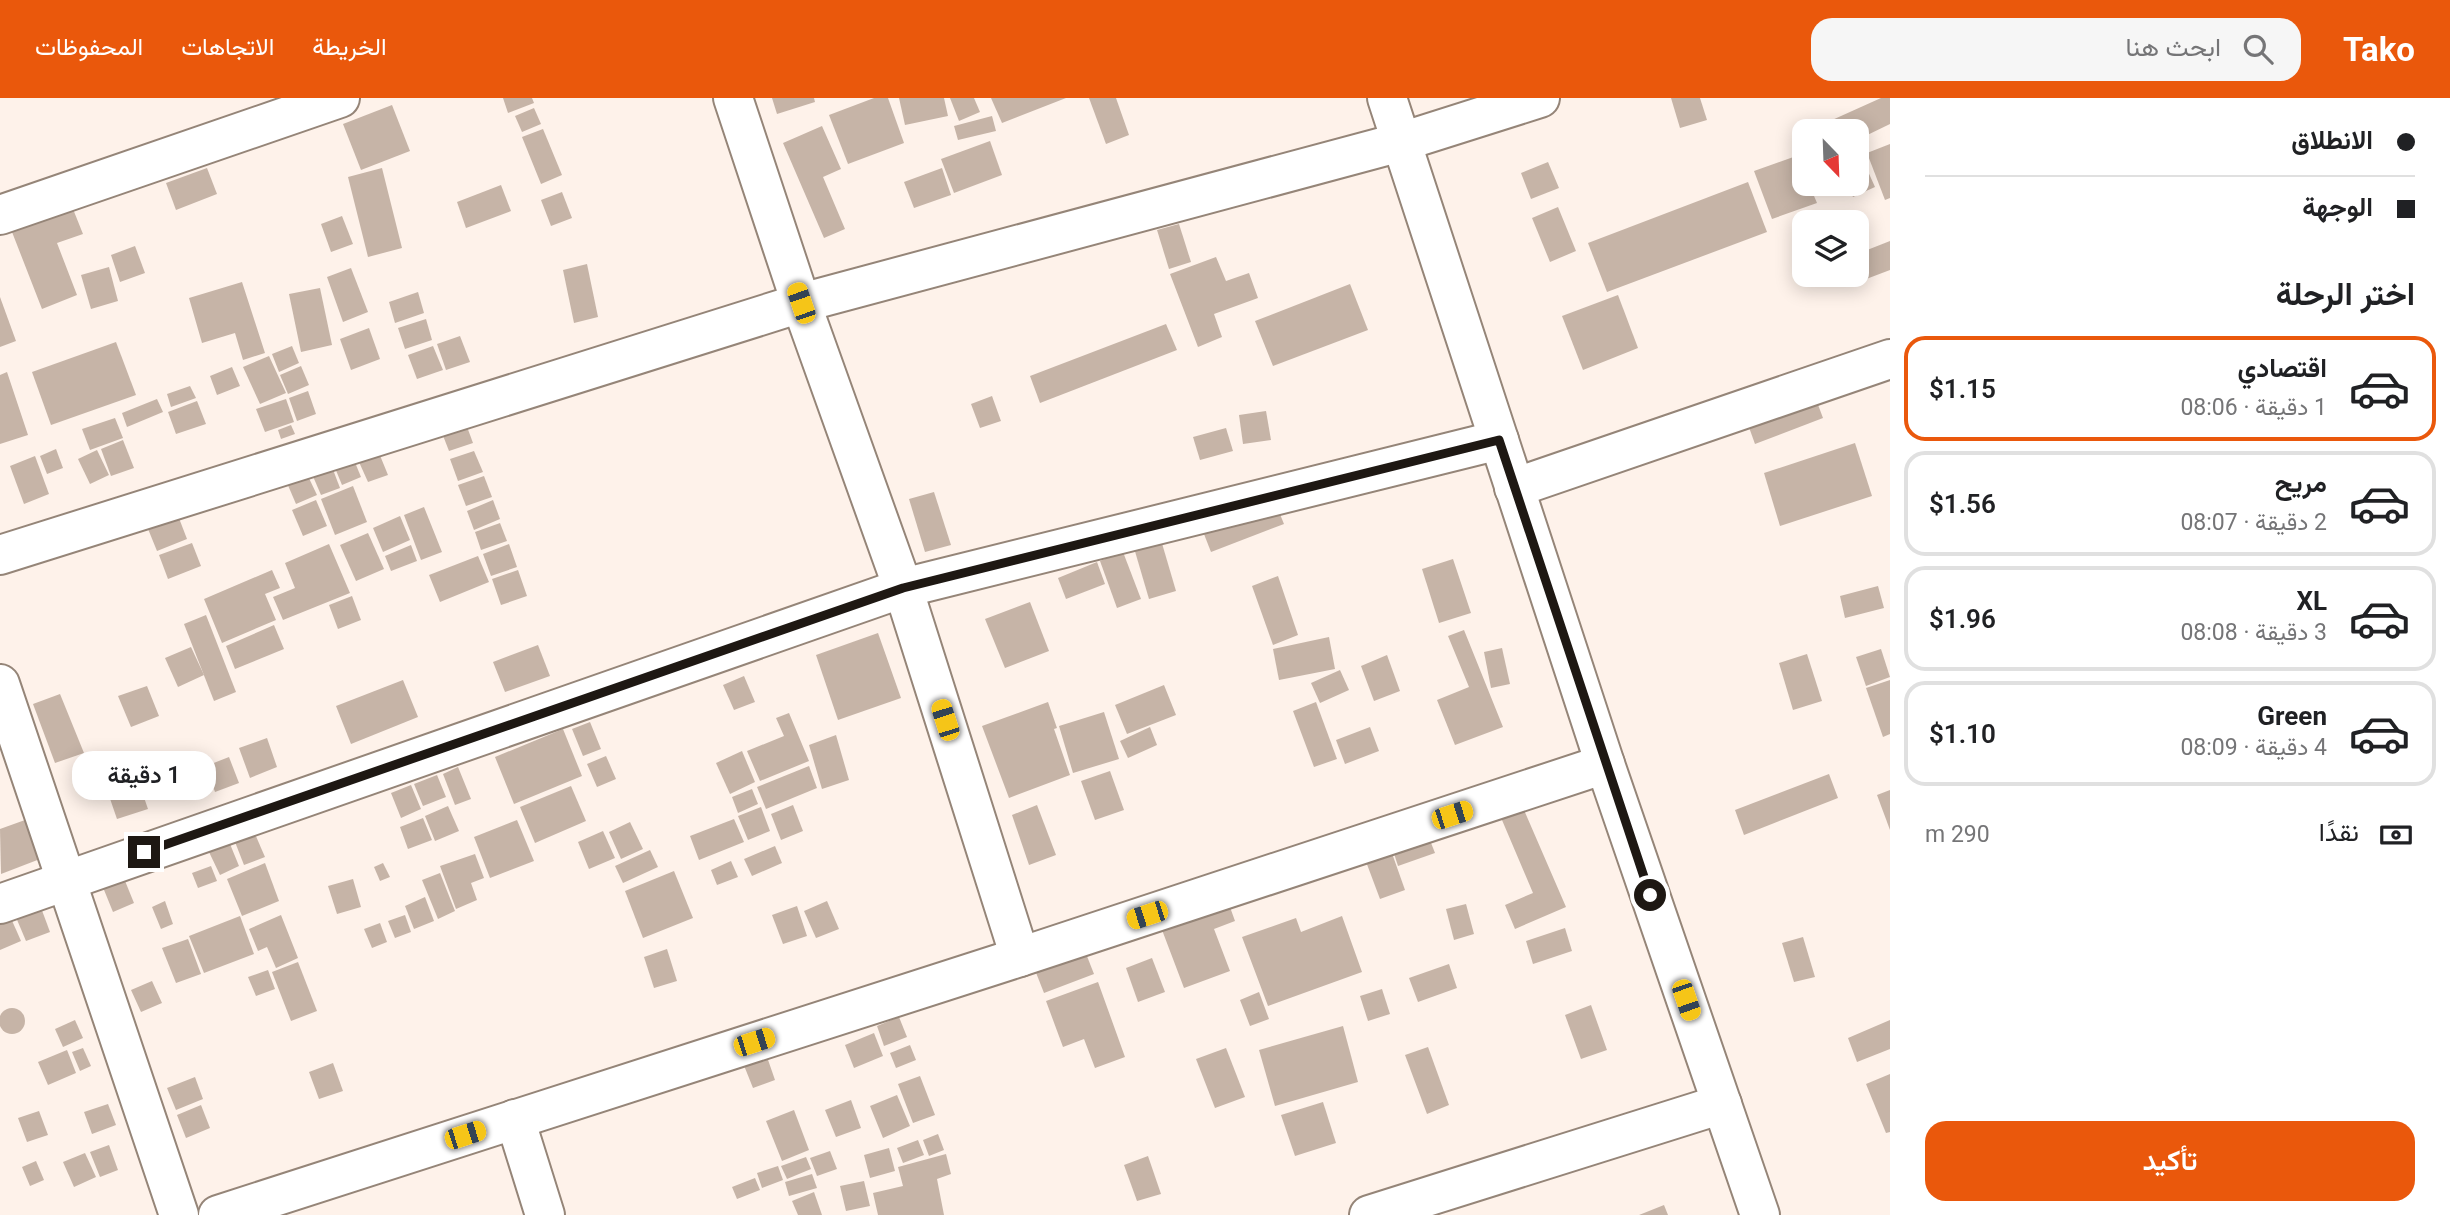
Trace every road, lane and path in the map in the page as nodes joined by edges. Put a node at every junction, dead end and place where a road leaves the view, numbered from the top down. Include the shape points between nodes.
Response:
1 (340, 98) edge
2 (733, 98) edge
3 (1387, 98) edge
4 (1540, 98) edge
5 (1401, 142) junction
6 (0, 215) edge
7 (801, 303) junction
8 (1890, 359) edge
9 (1499, 440) junction
10 (1514, 488) junction
11 (0, 555) edge
12 (903, 588) junction
13 (0, 684) edge
14 (1605, 764) junction
15 (65, 880) junction
16 (0, 904) edge
17 (1020, 957) junction
18 (1722, 1104) junction
19 (515, 1119) junction
20 (178, 1215) edge
21 (218, 1215) edge
22 (545, 1215) edge
23 (1369, 1215) edge
24 (1760, 1215) edge

1 - 6 street
2 - 7 street
3 - 5 street
4 - 5 street
5 - 7 street
5 - 9 street
7 - 11 street
7 - 12 street
8 - 10 street
9 - 10 street
9 - 12 street
10 - 14 street
12 - 15 street
12 - 17 street
13 - 15 street
14 - 17 street
14 - 18 street
15 - 16 street
15 - 20 street
17 - 19 street
18 - 23 street
18 - 24 street
19 - 21 street
19 - 22 street

